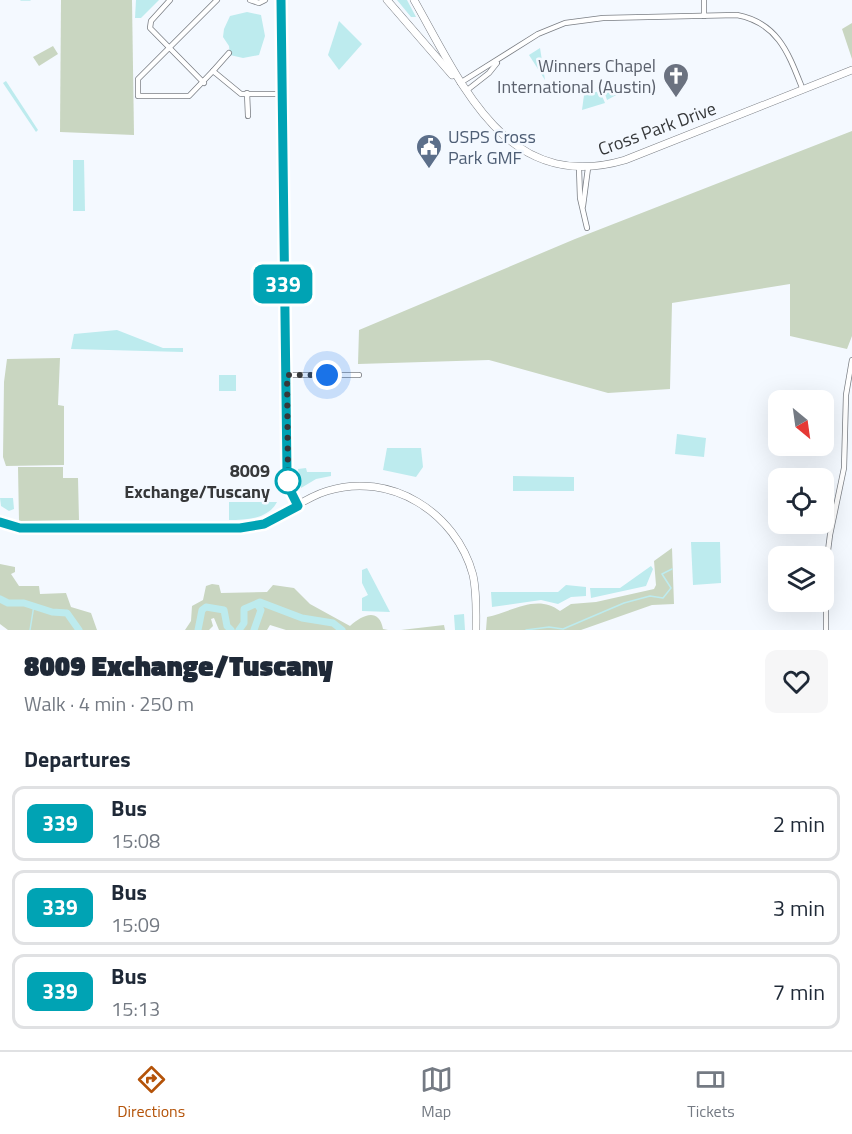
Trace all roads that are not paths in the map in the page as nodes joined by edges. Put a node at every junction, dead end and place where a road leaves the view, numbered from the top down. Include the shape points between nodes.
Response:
1 (170, 0) edge
2 (208, 0) edge
3 (218, 0) edge
4 (250, 0) edge
5 (265, 0) edge
6 (281, 0) edge
7 (387, 0) edge
8 (414, 0) edge
9 (704, 0) edge
10 (213, 5) junction
11 (704, 16) junction
12 (169, 48) junction
13 (229, 53) dead end
14 (498, 61) junction
15 (852, 70) edge
16 (213, 71) junction
17 (204, 82) junction
18 (460, 83) junction
19 (803, 90) junction
20 (466, 91) junction
21 (247, 93) junction
22 (281, 94) junction
23 (248, 116) dead end
24 (579, 168) junction
25 (588, 168) junction
26 (583, 206) junction
27 (587, 228) dead end
28 (852, 360) edge
29 (287, 375) junction
30 (359, 375) dead end
31 (298, 506) junction
32 (0, 522) edge
33 (476, 630) edge
34 (826, 630) edge

1 - 12 street via 150,21 150,28
2 - 10 street
3 - 10 street
4 - 5 street
6 - 22 street
7 - 18 street, Cross Park Drive
8 - 18 street, Cross Park Drive
9 - 11 street
10 - 12 street
11 - 14 street via 603,18 566,23 538,34
11 - 19 street via 737,15 766,26 787,49
12 - 17 street
12 - 17 street via 138,80 138,96 189,96
13 - 16 street
14 - 18 street
14 - 20 street via 489,74
15 - 19 street, Cross Park Drive
16 - 17 street
16 - 21 street via 241,94
18 - 20 street, Cross Park Drive
19 - 25 street, Cross Park Drive via 625,160
20 - 24 street, Cross Park Drive via 490,124 511,144 545,162
21 - 22 street
21 - 23 street
22 - 29 street
24 - 25 street, Cross Park Drive
24 - 26 street
25 - 26 street
26 - 27 street
28 - 34 street via 846,395 844,468 826,566
29 - 30 street
29 - 31 street via 287,472
31 - 32 street via 264,524 240,528 20,528
31 - 33 street via 324,492 358,486 388,489 428,507 455,537 468,560 476,588

